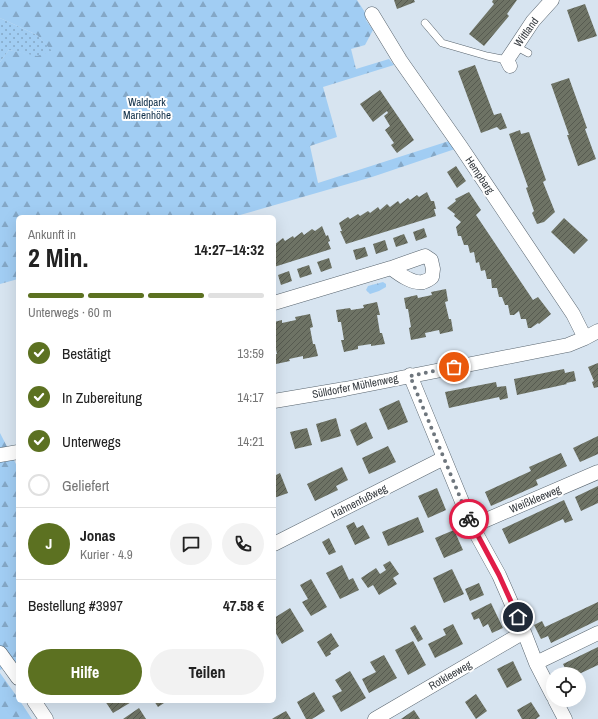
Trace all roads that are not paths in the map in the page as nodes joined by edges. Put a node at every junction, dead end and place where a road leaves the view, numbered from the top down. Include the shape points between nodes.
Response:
1 (552, 0) edge
2 (372, 14) dead end
3 (425, 23) dead end
4 (515, 46) junction
5 (528, 52) dead end
6 (508, 63) joint
7 (391, 268) dead end
8 (276, 301) edge
9 (598, 331) edge
10 (585, 338) junction
11 (410, 376) junction
12 (276, 401) edge
13 (16, 452) edge
14 (0, 455) edge
15 (444, 458) junction
16 (598, 472) edge
17 (472, 526) junction
18 (276, 543) edge
19 (524, 632) junction
20 (598, 633) edge
21 (0, 653) edge
22 (536, 662) junction
23 (16, 673) edge
24 (546, 682) edge
25 (35, 703) edge
26 (559, 707) edge
27 (46, 719) edge
28 (375, 719) edge
29 (565, 719) edge

1 - 4 street, Wittland
2 - 10 street, Hempbarg via 400,60 573,314
3 - 6 lane via 442,43
4 - 5 lane
4 - 6 street, Wittland
7 - 8 street
9 - 10 street, Sülldorfer Mühlenweg
10 - 11 street, Sülldorfer Mühlenweg via 568,345
11 - 12 street, Sülldorfer Mühlenweg
11 - 15 street
13 - 14 street
15 - 17 street
15 - 18 street, Hahnenfußweg
16 - 17 street, Weißkleeweg
17 - 19 street via 499,575
19 - 22 street
19 - 28 street, Rotkleeweg
20 - 22 street
21 - 23 street
22 - 24 street
25 - 27 street
26 - 29 street

